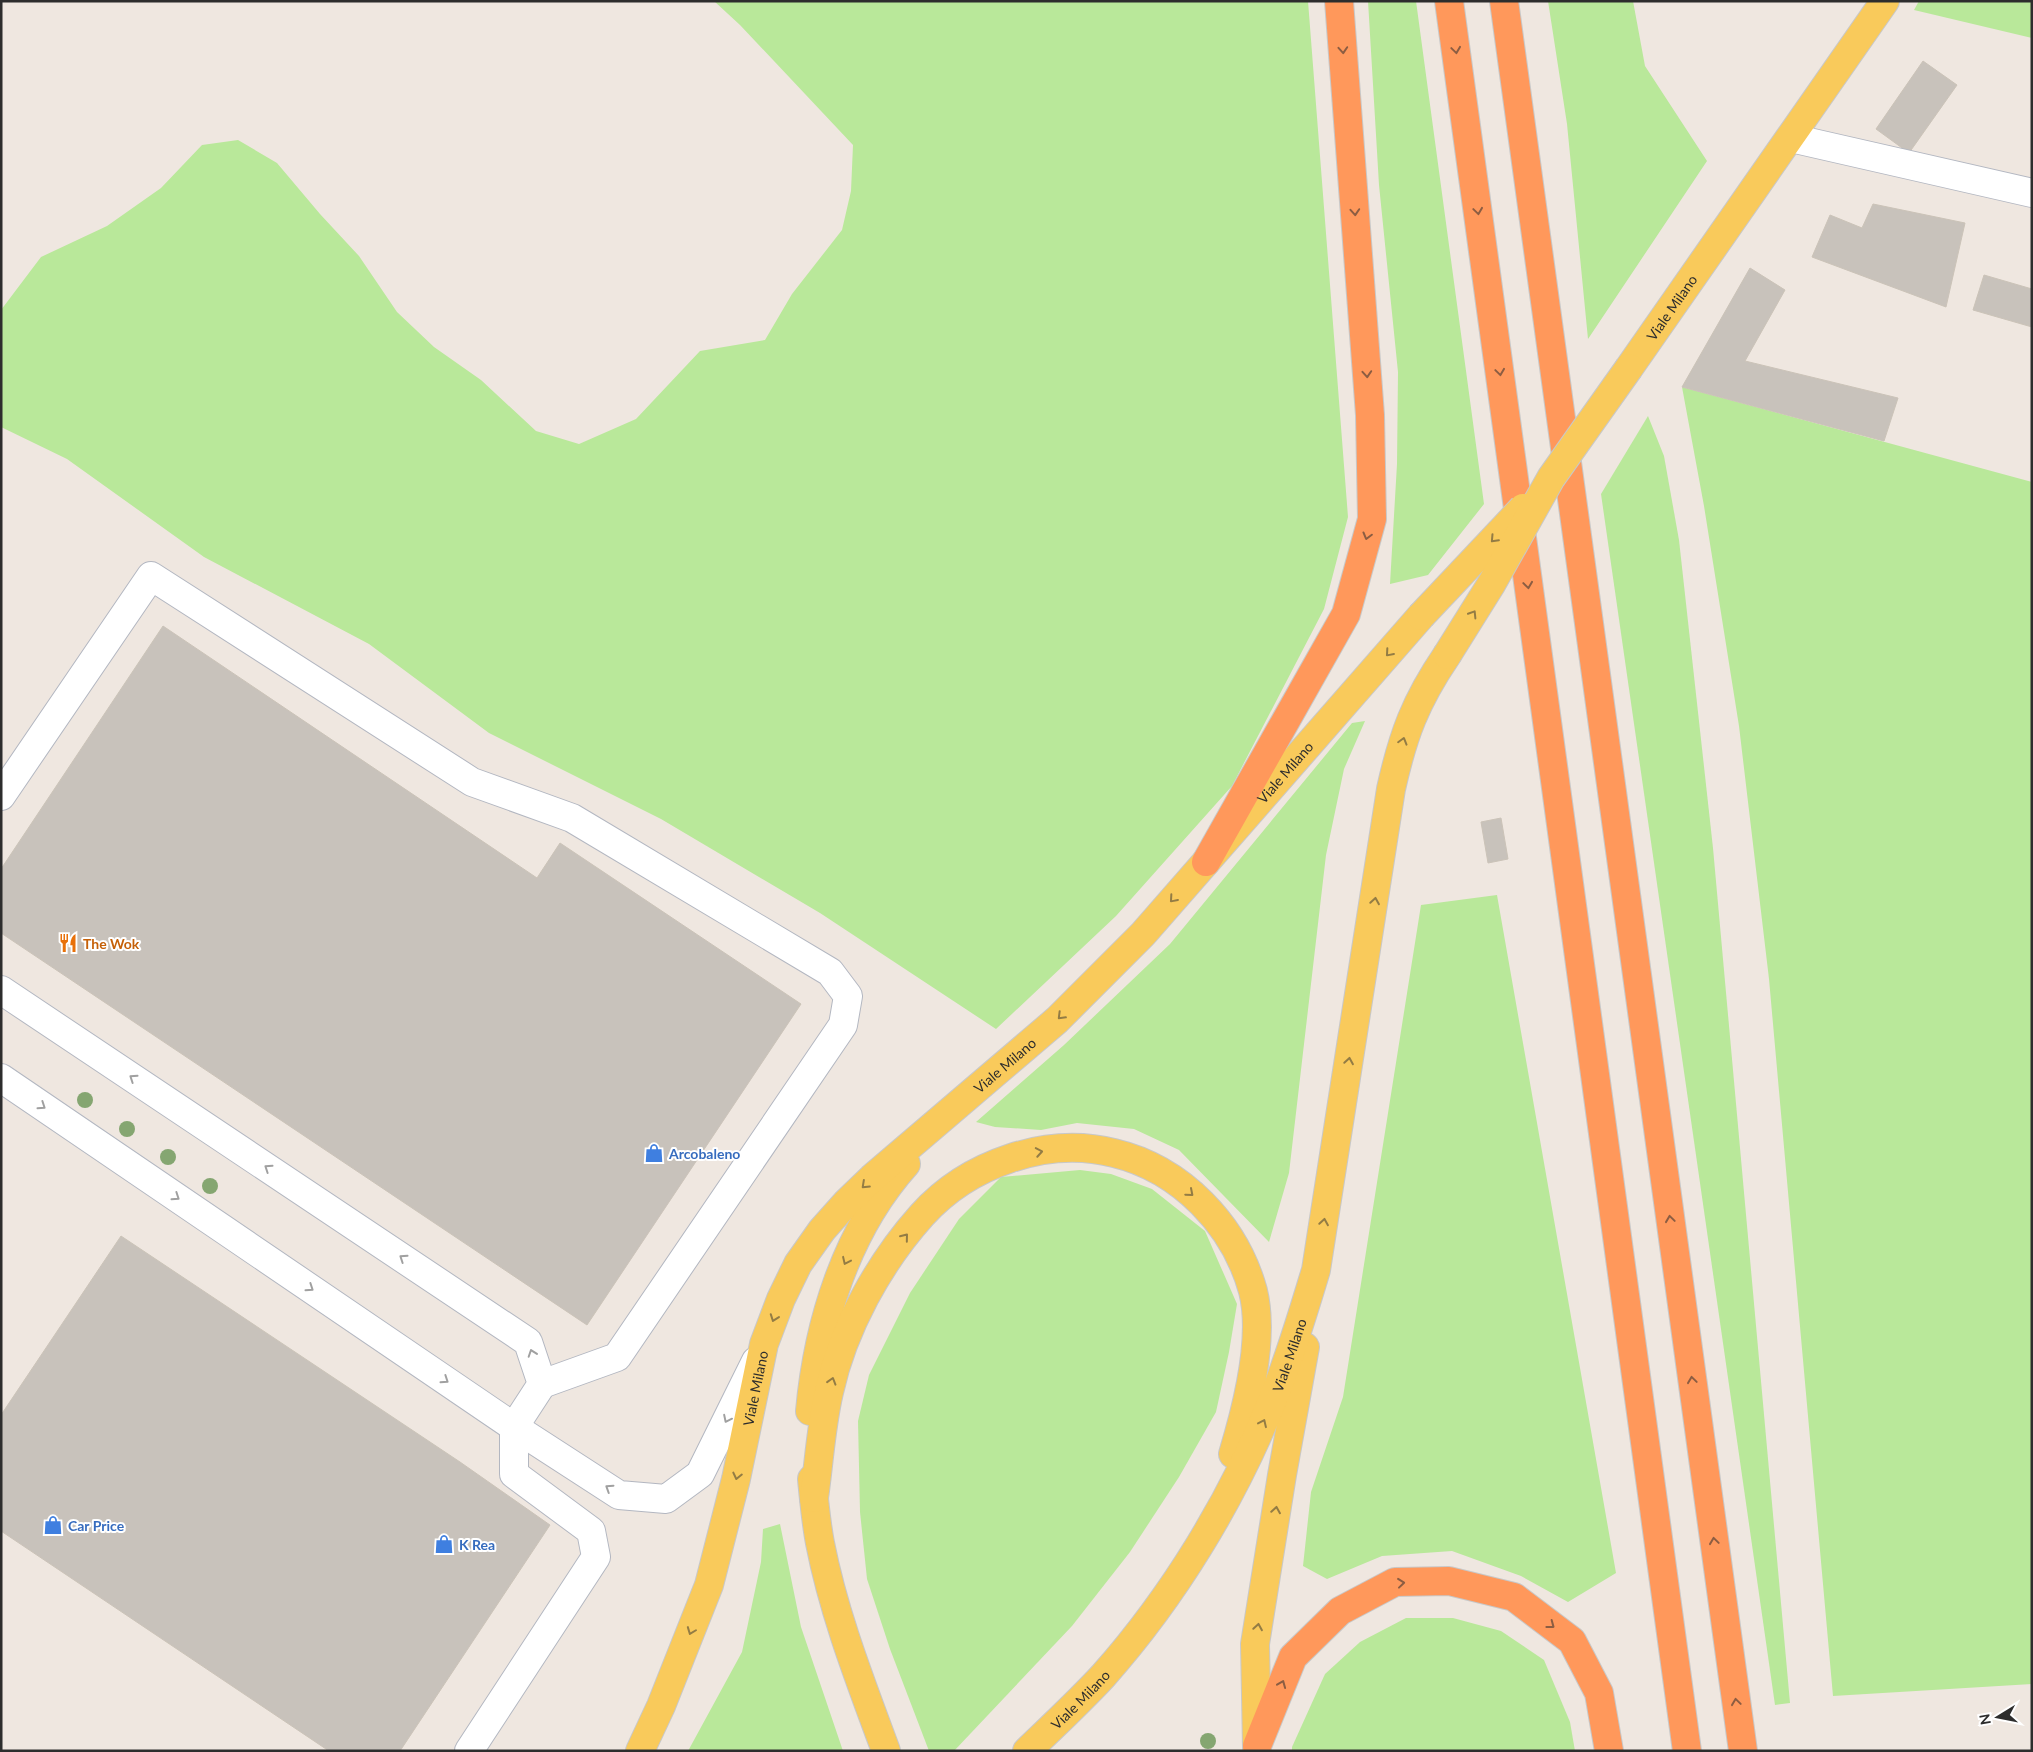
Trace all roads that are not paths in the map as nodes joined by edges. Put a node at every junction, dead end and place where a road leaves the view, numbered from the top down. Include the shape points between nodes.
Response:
1 (1339, 1) edge
2 (1449, 1) edge
3 (1504, 1) edge
4 (1885, 1) edge
5 (1791, 138) junction
6 (2032, 193) edge
7 (1552, 478) junction
8 (1, 796) edge
9 (1206, 862) junction
10 (1, 990) edge
11 (1, 1078) edge
12 (955, 1108) junction
13 (1316, 1270) junction
14 (764, 1344) junction
15 (542, 1384) junction
16 (514, 1427) junction
17 (814, 1498) junction
18 (1217, 1513) junction
19 (1258, 1748) edge
20 (469, 1751) edge
21 (640, 1751) edge
22 (886, 1751) edge
23 (1027, 1751) edge
24 (1609, 1751) edge
25 (1686, 1751) edge
26 (1743, 1751) edge

1 -> 9 highway via 1370,416 1372,519 1346,614
2 -> 25 highway
26 -> 3 highway
4 - 5 main road, Viale Milano
5 - 6 lane
5 - 7 main road, Viale Milano, bridge
7 -> 9 main road, Viale Milano, bridge via 1422,616
13 -> 7 main road, Viale Milano, bridge via 1391,789 1406,730 1418,702
8 - 15 lane via 151,576 472,782 572,818 830,972 848,996 843,1025 617,1356
9 -> 12 main road, Viale Milano via 1143,934 1057,1020
15 -> 10 lane via 528,1342
11 -> 16 lane
12 -> 14 main road, Viale Milano via 872,1178 822,1230 798,1264
12 -> 17 main road via 902,1168 879,1200 843,1269 830,1306 813,1381 810,1420
18 -> 13 main road, Viale Milano via 1273,1400
19 -> 13 main road via 1255,1644
14 -> 16 lane via 700,1474 666,1499 620,1495
14 -> 21 main road, Viale Milano via 736,1479 709,1584 662,1706
15 - 16 lane
16 - 20 lane via 514,1474 591,1531 596,1557
17 -> 18 main road via 829,1392 838,1362 867,1293 900,1242 946,1193 997,1163 1050,1150 1083,1148 1139,1161 1186,1188 1211,1211 1243,1262 1253,1293 1254,1358 1247,1406
17 - 22 main road via 834,1601
18 - 23 main road, Viale Milano via 1192,1558 1154,1613 1102,1676
19 -> 24 highway via 1293,1657 1340,1611 1395,1582 1449,1581 1514,1597 1572,1641 1599,1693

